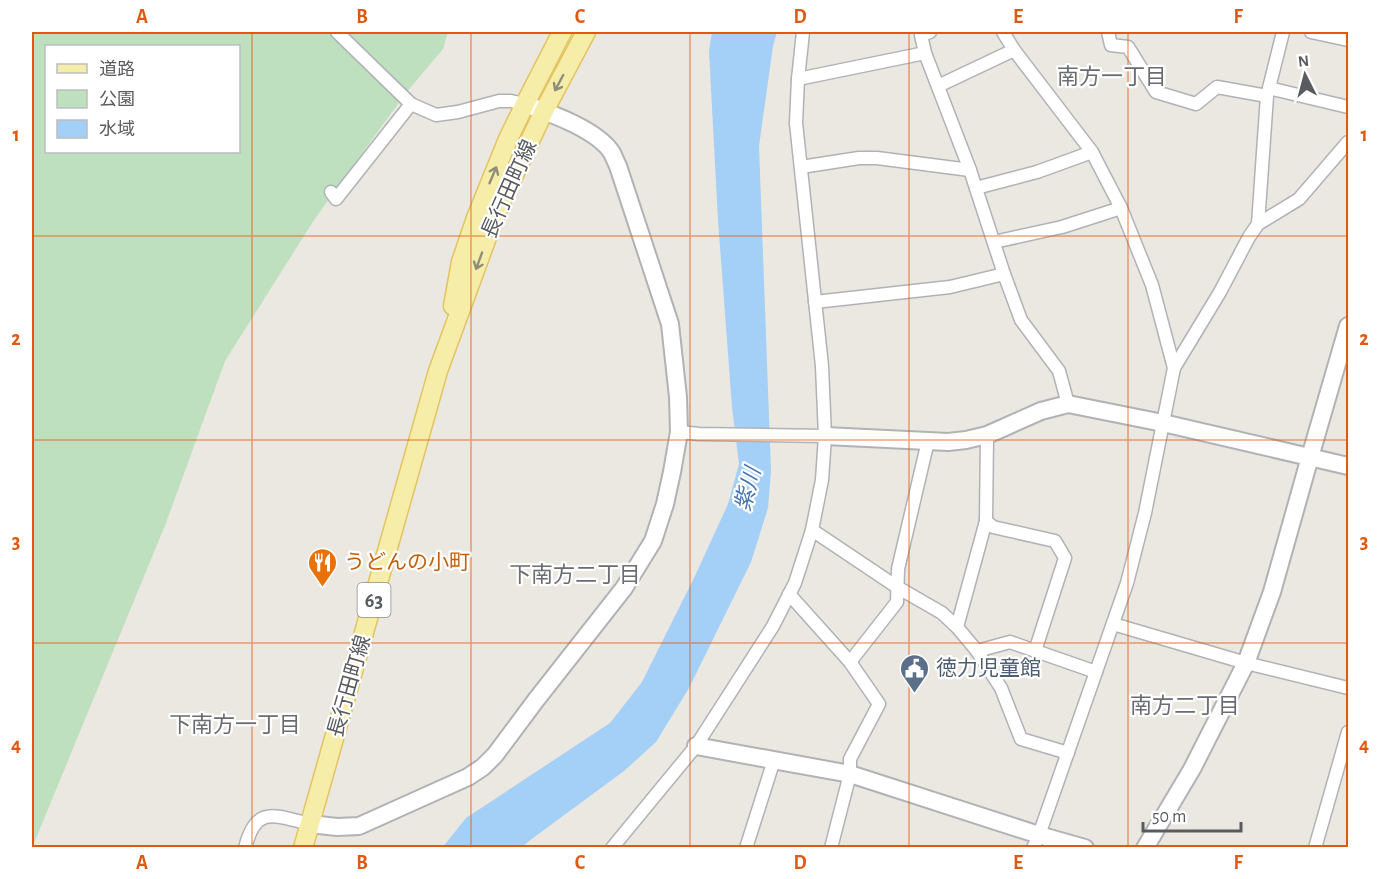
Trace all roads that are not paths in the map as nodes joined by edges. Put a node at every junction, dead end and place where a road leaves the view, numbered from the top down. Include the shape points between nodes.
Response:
1 (337, 32) edge
2 (562, 32) edge
3 (586, 32) edge
4 (803, 32) edge
5 (930, 32) edge
6 (1003, 32) edge
7 (1108, 32) edge
8 (1283, 32) edge
9 (1311, 32) edge
10 (1348, 40) edge
11 (1014, 50) junction
12 (925, 53) junction
13 (798, 79) junction
14 (938, 86) junction
15 (1268, 92) junction
16 (411, 104) junction
17 (525, 104) junction
18 (1348, 106) edge
19 (544, 111) junction
20 (1348, 142) edge
21 (1092, 152) junction
22 (801, 167) junction
23 (970, 170) junction
24 (976, 188) junction
25 (331, 192) dead end
26 (1121, 208) junction
27 (1258, 224) junction
28 (994, 242) junction
29 (1004, 274) junction
30 (815, 302) junction
31 (1348, 326) edge
32 (1346, 348) edge
33 (444, 352) junction
34 (1174, 368) junction
35 (1068, 404) junction
36 (1163, 423) junction
37 (679, 432) junction
38 (987, 435) junction
39 (825, 436) junction
40 (928, 441) junction
41 (1310, 457) junction
42 (1348, 466) edge
43 (986, 521) junction
44 (812, 530) junction
45 (897, 587) junction
46 (789, 594) junction
47 (1113, 624) junction
48 (957, 627) junction
49 (977, 651) junction
50 (1035, 651) junction
51 (850, 662) junction
52 (1246, 663) junction
53 (1096, 672) junction
54 (1348, 688) edge
55 (1348, 732) edge
56 (696, 746) junction
57 (1068, 753) junction
58 (774, 760) junction
59 (1343, 772) edge
60 (850, 774) junction
61 (310, 824) junction
62 (1036, 841) edge
63 (244, 848) edge
64 (303, 848) edge
65 (612, 848) edge
66 (746, 848) edge
67 (831, 848) edge
68 (1085, 848) edge
69 (1145, 848) edge
70 (1315, 848) edge

1 - 16 street
2 - 17 main road, 長行田町線 / 63
3 -> 19 main road, 長行田町線 / 63
4 - 13 street
5 - 12 street via 921,35
6 - 11 street
7 - 15 street via 1111,45 1128,47 1156,92 1196,104 1217,87
8 - 15 street
9 - 10 street
11 - 14 street
11 - 21 street
12 - 13 street
12 - 14 street
13 - 22 street via 796,123
14 - 23 street
15 - 18 street
15 - 27 street
16 - 17 street via 436,115 499,101
16 - 25 street via 336,199
17 - 19 street
33 -> 17 main road, 長行田町線 / 63 via 461,262
19 -> 33 main road, 長行田町線 / 63 via 496,213
19 - 37 street via 599,140 612,152 618,166 670,324
20 - 27 street via 1299,199
21 - 24 street
21 - 26 street
22 - 23 street via 878,158
22 - 30 street
23 - 24 street
24 - 28 street
26 - 28 street via 1062,227
26 - 34 street via 1152,285
27 - 34 street
28 - 29 street
29 - 30 street via 950,288
29 - 35 street via 1021,320 1059,371
30 - 39 street
31 - 32 street
32 - 41 street
33 - 61 main road, 長行田町線 / 63
34 - 36 street
35 - 36 street
35 - 38 street via 1041,411
36 - 41 street
36 - 47 street via 1137,543
37 - 39 street
37 - 61 street via 665,504 653,541 624,588 483,768 360,826
38 - 40 street via 948,442
38 - 43 street
39 - 40 street
39 - 44 street via 822,480
40 - 45 street
41 - 42 street
41 - 52 street via 1272,592
43 - 48 street
43 - 50 street via 993,527 1055,542 1065,558
44 - 45 street
44 - 46 street
45 - 48 street via 942,613
45 - 51 street via 897,602
46 - 51 street
46 - 56 street via 773,626
47 - 52 street
47 - 53 street
48 - 49 street
49 - 50 street via 1010,642
49 - 57 street via 1001,688 1021,739
50 - 53 street
51 - 60 street via 879,704 850,759
52 - 54 street
52 - 69 street via 1192,769
53 - 57 street
55 - 59 street
56 - 58 street
56 - 65 street
57 - 62 street
58 - 60 street
58 - 66 street
59 - 70 street
60 - 62 street
60 - 67 street
61 - 63 street via 273,816 261,818 252,826
61 - 64 main road, 長行田町線 / 63
62 - 68 street

